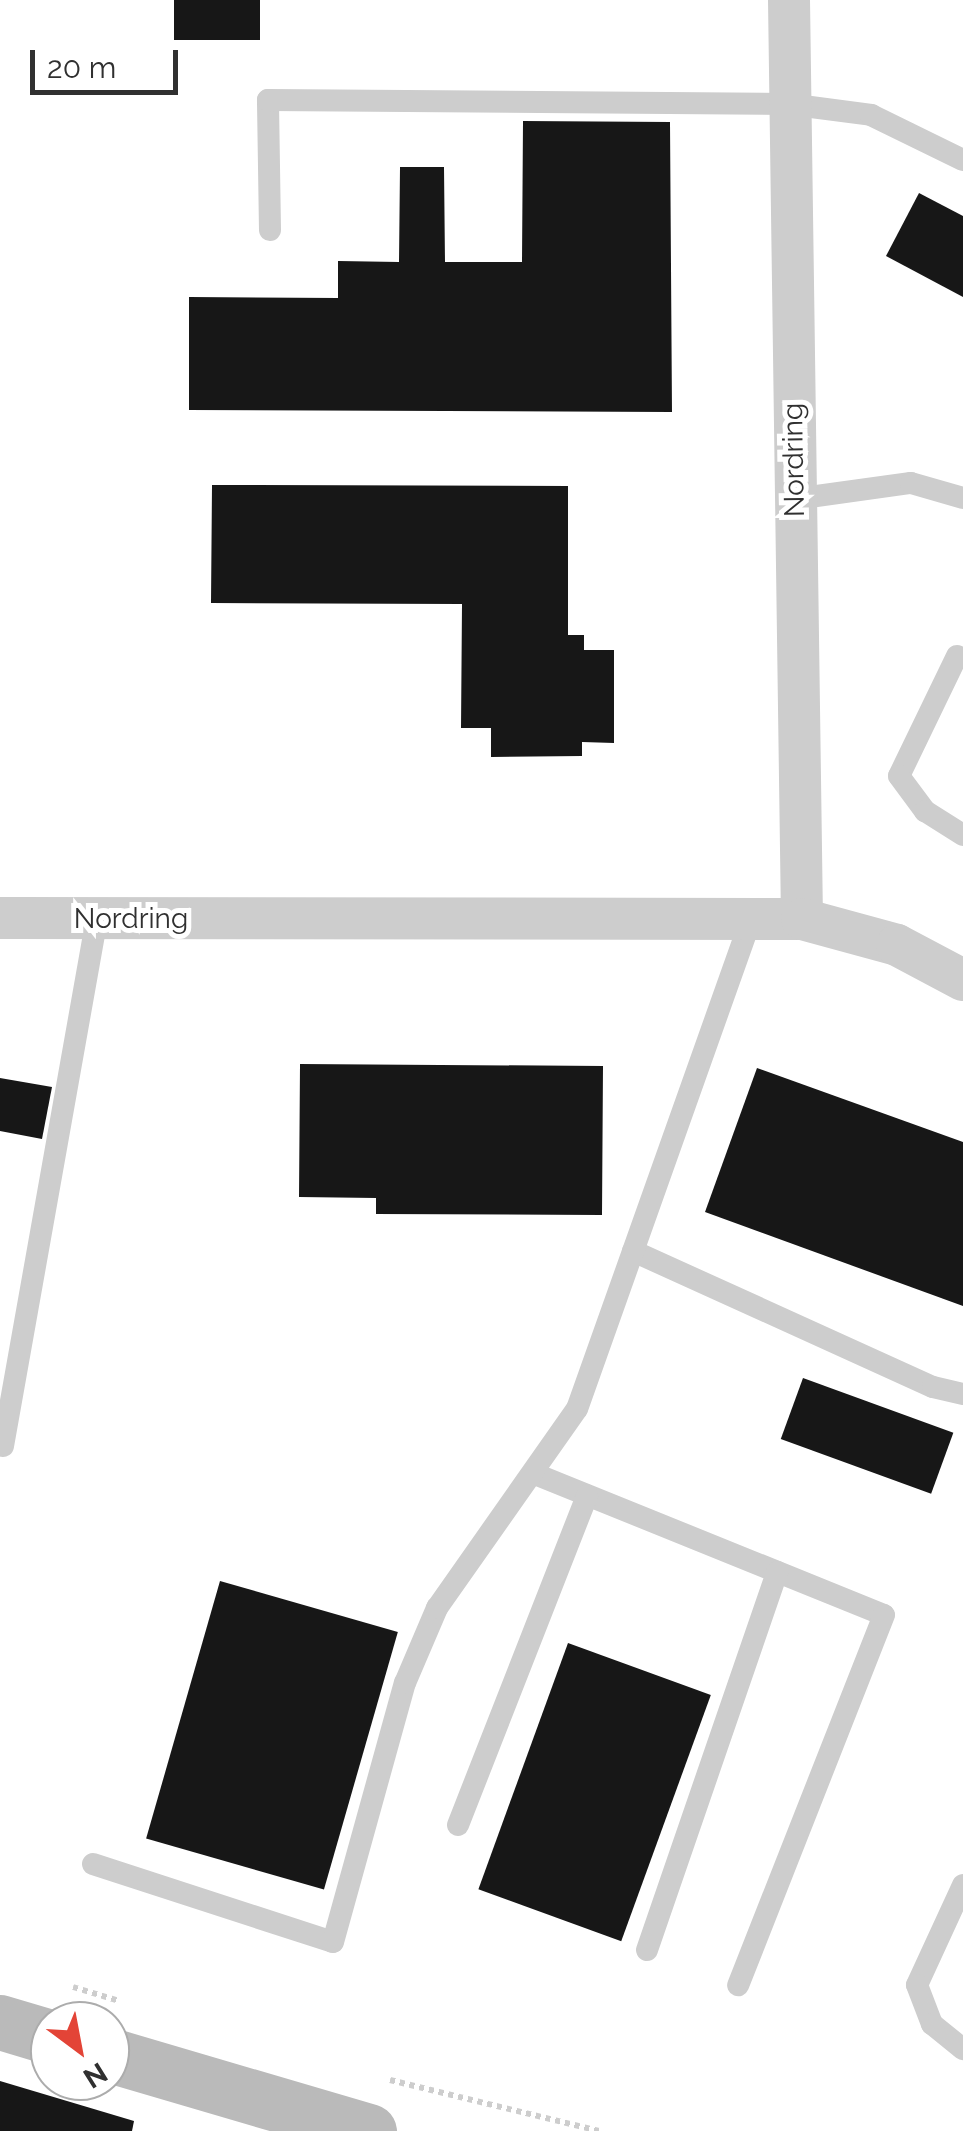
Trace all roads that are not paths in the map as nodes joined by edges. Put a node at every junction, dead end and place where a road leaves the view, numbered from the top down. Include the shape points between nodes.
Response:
1 (789, 0) edge
2 (788, 104) junction
3 (963, 160) edge
4 (270, 230) dead end
5 (963, 498) edge
6 (795, 499) junction
7 (957, 656) dead end
8 (963, 835) edge
9 (0, 918) edge
10 (97, 918) junction
11 (752, 919) junction
12 (802, 919) junction
13 (963, 980) edge
14 (633, 1251) junction
15 (963, 1394) edge
16 (4, 1446) dead end
17 (535, 1474) junction
18 (587, 1495) junction
19 (776, 1572) junction
20 (458, 1825) dead end
21 (93, 1864) dead end
22 (963, 1885) edge
23 (647, 1950) dead end
24 (738, 1985) dead end
25 (0, 2022) edge
26 (30, 2031) edge
27 (963, 2050) edge
28 (130, 2061) edge
29 (370, 2131) edge

1 - 2 street, Nordring
2 - 3 lane via 871,115
2 - 4 lane via 268,100
2 - 6 street, Nordring
5 - 6 lane via 911,484
6 - 12 street, Nordring
7 - 8 lane via 899,776 924,811
9 - 10 street, Nordring
10 - 11 street, Nordring
10 - 16 lane
11 - 12 street, Nordring
11 - 14 lane
12 - 13 street, Nordring via 897,946
14 - 15 lane
14 - 17 lane via 578,1409
17 - 18 lane
17 - 21 lane via 437,1608 404,1683 332,1942
18 - 19 lane
18 - 20 lane
19 - 23 lane
19 - 24 lane via 884,1615
22 - 27 lane via 917,1985 932,2024
25 - 26 main road
28 - 29 main road

